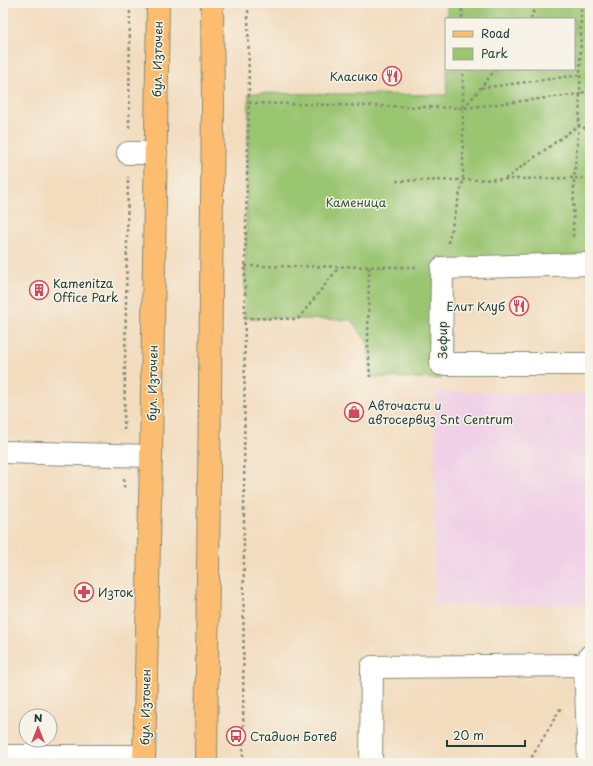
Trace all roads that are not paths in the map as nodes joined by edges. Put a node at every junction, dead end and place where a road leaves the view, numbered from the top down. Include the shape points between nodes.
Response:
1 (158, 3) edge
2 (212, 3) edge
3 (128, 153) road end
4 (156, 153) junction
5 (581, 264) edge
6 (590, 364) edge
7 (3, 452) edge
8 (151, 456) junction
9 (588, 660) edge
10 (3, 756) edge
11 (144, 759) edge
12 (206, 763) edge
13 (371, 763) edge
14 (589, 763) edge

1 - 4 main road, бул. Източен
2 - 12 main road
3 - 4 street
4 - 8 main road, бул. Източен
5 - 6 street, Зефир via 442,268 441,364
7 - 8 street
8 - 11 main road, бул. Източен
9 - 13 street via 372,667
9 - 14 street
10 - 11 street

